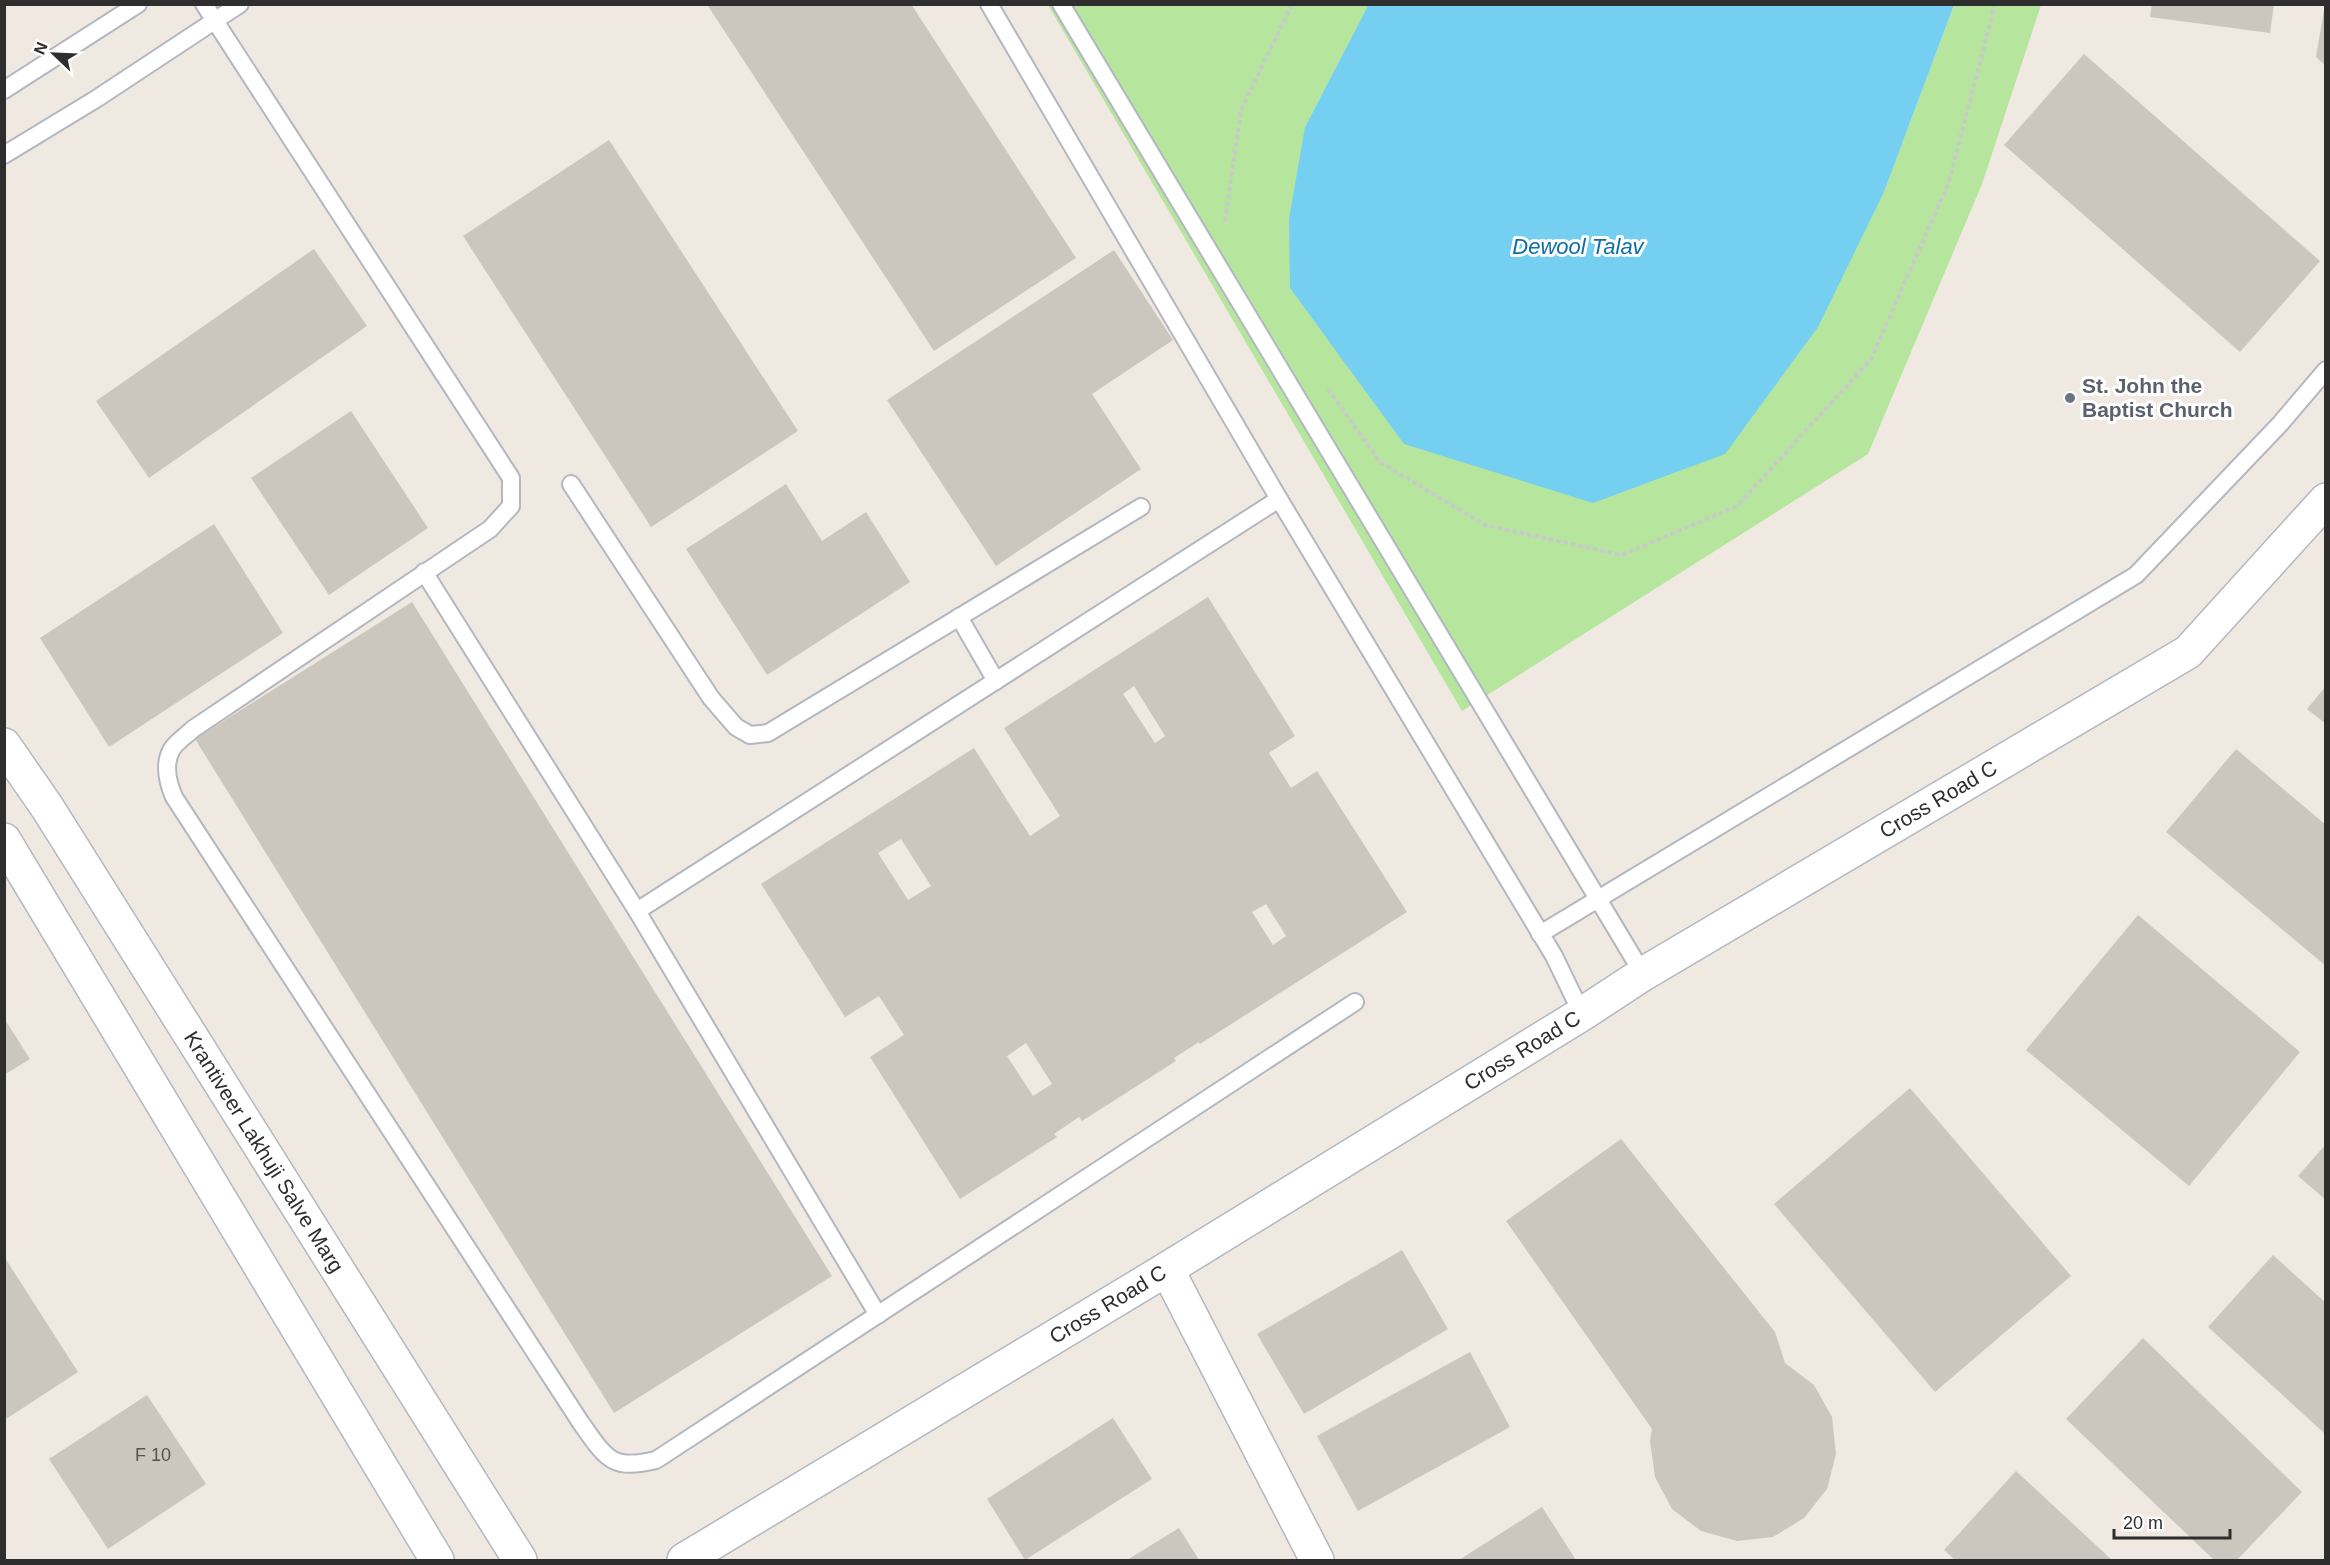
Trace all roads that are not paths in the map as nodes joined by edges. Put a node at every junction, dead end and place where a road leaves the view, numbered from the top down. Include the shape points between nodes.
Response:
1 (138, 4) edge
2 (204, 4) edge
3 (240, 4) edge
4 (989, 4) edge
5 (1061, 4) edge
6 (215, 21) junction
7 (4, 90) edge
8 (4, 155) edge
9 (2325, 370) edge
10 (571, 484) dead end
11 (1279, 499) junction
12 (2325, 500) edge
13 (1141, 507) dead end
14 (424, 572) junction
15 (959, 617) junction
16 (996, 681) junction
17 (4, 745) edge
18 (4, 840) edge
19 (1599, 899) junction
20 (637, 911) junction
21 (1540, 934) junction
22 (1644, 974) junction
23 (1355, 1002) dead end
24 (1582, 1014) junction
25 (1167, 1269) junction
26 (878, 1315) junction
27 (437, 1560) edge
28 (520, 1560) edge
29 (684, 1560) edge
30 (1317, 1560) edge

1 - 7 lane
2 - 6 lane
3 - 6 lane
4 - 11 lane
5 - 19 lane
6 - 8 lane
6 - 14 lane via 511,478 511,506 490,529
9 - 19 lane via 2280,424 2136,575
10 - 15 lane via 711,698 736,727 750,735 768,732
11 - 16 lane
11 - 21 lane
12 - 22 main road, Cross Road C via 2188,652
13 - 15 lane
14 - 20 lane
14 - 26 lane via 193,729 172,749 167,769 174,797 581,1424 600,1449 620,1464 656,1460
15 - 16 lane
16 - 20 lane
17 - 28 main road, Krantiveer Lakhuji Salve Marg via 47,807
18 - 27 main road
19 - 21 lane
19 - 22 lane
20 - 26 lane
21 - 24 lane
22 - 24 main road, Cross Road C
23 - 26 lane
24 - 25 main road, Cross Road C
25 - 29 main road, Cross Road C
25 - 30 main road

